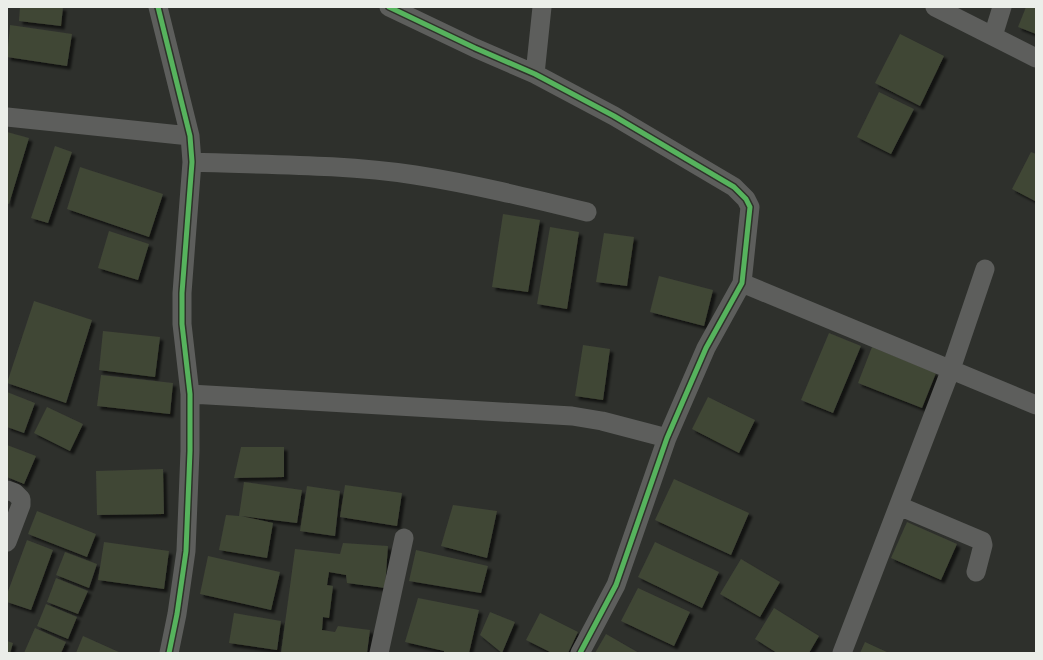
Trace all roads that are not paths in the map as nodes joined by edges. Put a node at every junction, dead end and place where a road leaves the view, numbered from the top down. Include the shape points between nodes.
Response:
1 (158, 7) edge
2 (389, 7) edge
3 (542, 7) edge
4 (935, 7) edge
5 (1002, 7) edge
6 (993, 36) junction
7 (1036, 58) edge
8 (535, 74) junction
9 (7, 117) edge
10 (190, 136) junction
11 (192, 162) junction
12 (587, 212) dead end
13 (985, 269) dead end
14 (742, 283) junction
15 (951, 369) junction
16 (190, 394) junction
17 (1036, 405) edge
18 (667, 438) junction
19 (7, 490) edge
20 (898, 506) junction
21 (404, 538) dead end
22 (7, 542) edge
23 (976, 572) dead end
24 (169, 653) edge
25 (380, 653) edge
26 (580, 653) edge
27 (842, 653) edge

1 - 10 street
2 - 8 street
3 - 8 street
4 - 6 street
5 - 6 street
6 - 7 street
8 - 14 street via 614,116 734,187 746,198 750,207
9 - 10 street
10 - 11 street
11 - 12 street via 365,170 415,175 501,190
11 - 16 street via 182,294 182,324
13 - 15 street
14 - 15 street
14 - 18 street via 715,330
15 - 17 street
15 - 20 street
16 - 18 street via 572,416
16 - 24 street via 186,551
18 - 26 street via 616,585
19 - 22 street via 21,499 21,505
20 - 23 street via 982,542
20 - 27 street
21 - 25 street

